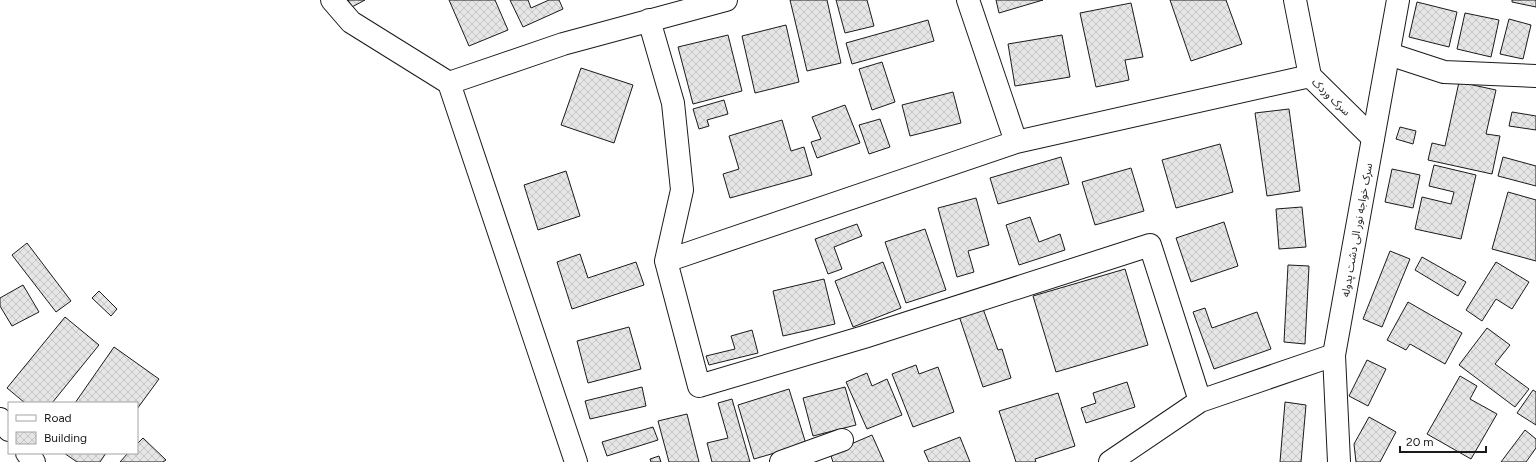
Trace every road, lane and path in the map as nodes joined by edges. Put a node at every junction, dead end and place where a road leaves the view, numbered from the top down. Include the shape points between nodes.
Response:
1 (332, 0) edge
2 (726, 0) edge
3 (968, 0) edge
4 (1294, 0) edge
5 (1398, 0) edge
6 (689, 5) edge
7 (649, 20) junction
8 (1389, 54) junction
9 (1310, 76) junction
10 (1536, 76) edge
11 (449, 83) junction
12 (1373, 138) junction
13 (1016, 142) junction
14 (666, 261) junction
15 (1334, 355) junction
16 (1200, 401) junction
17 (0, 419) edge
18 (8, 429) edge
19 (842, 440) dead end
20 (28, 454) edge
21 (34, 462) edge
22 (576, 462) edge
23 (781, 462) edge
24 (1110, 462) edge
25 (1338, 462) edge

1 - 11 street via 350,22
2 - 6 street
3 - 13 street
4 - 9 street, سرک وردک
5 - 8 street, سرک خواجه نور الی دشت پدوله
6 - 7 street
7 - 11 street via 563,44
7 - 14 street via 673,103 682,190
8 - 10 street via 1444,72
8 - 12 street, سرک خواجه نور الی دشت پدوله
9 - 12 street, سرک وردک
9 - 13 street
11 - 22 street
12 - 15 street, سرک خواجه نور الی دشت پدوله
13 - 14 street
14 - 16 street via 699,386 864,337 1150,245
15 - 16 street
15 - 25 street, سرک خواجه نور الی دشت پدوله
16 - 24 street
17 - 18 street
19 - 23 street
20 - 21 street

